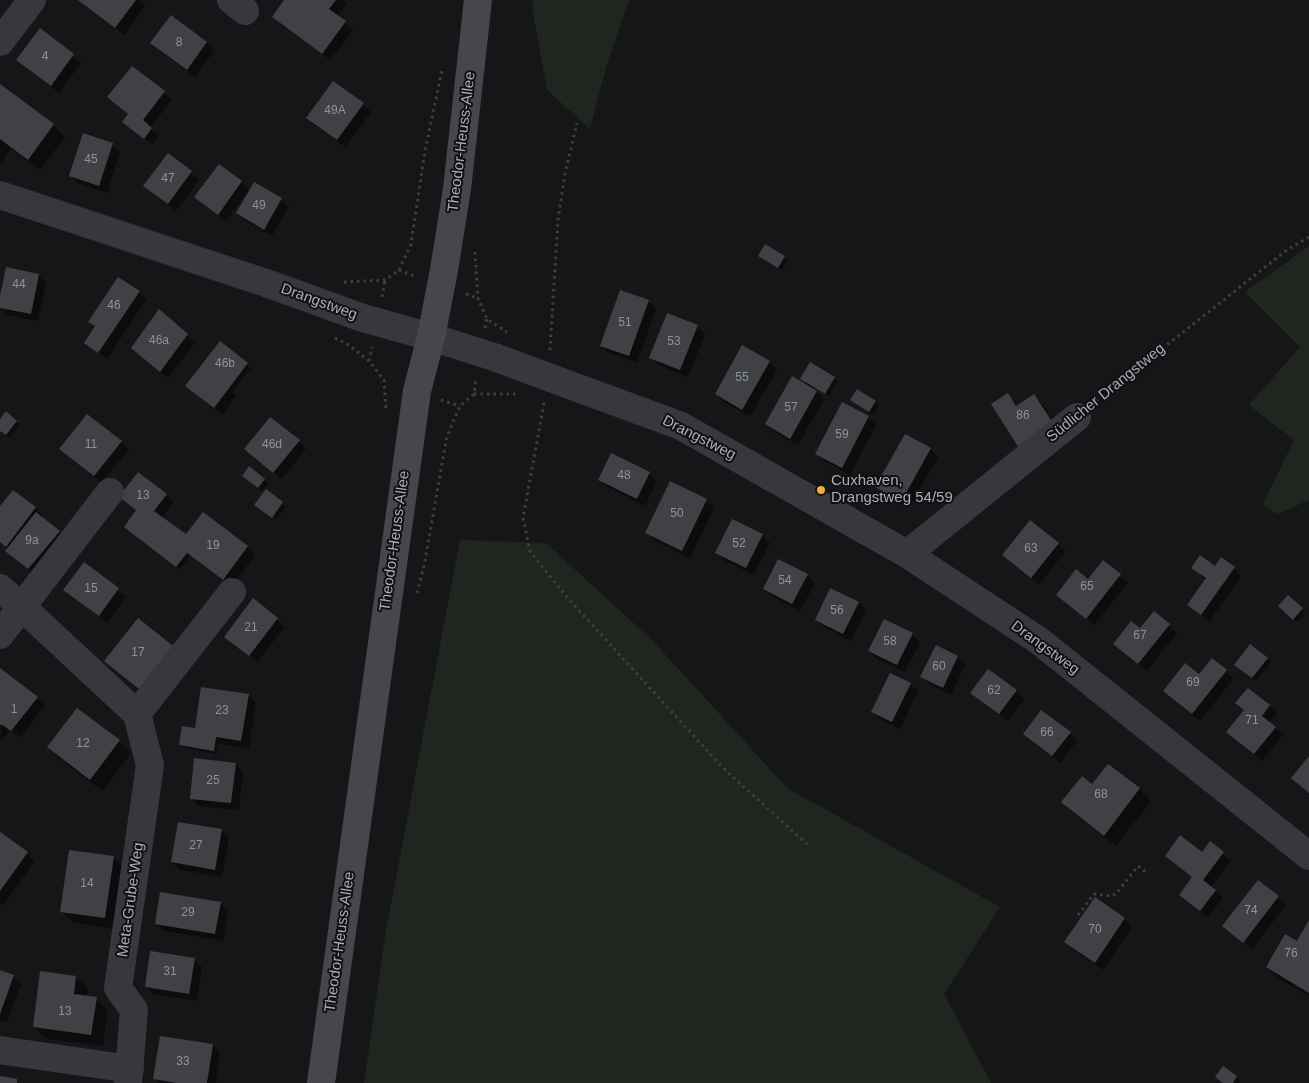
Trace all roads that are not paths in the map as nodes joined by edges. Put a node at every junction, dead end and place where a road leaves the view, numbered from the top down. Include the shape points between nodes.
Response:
1 (32, 0) edge
2 (478, 0) edge
3 (0, 42) edge
4 (0, 196) edge
5 (431, 336) junction
6 (1076, 417) road end
7 (110, 492) dead end
8 (907, 554) junction
9 (0, 588) edge
10 (232, 592) dead end
11 (22, 607) junction
12 (0, 635) edge
13 (137, 714) junction
14 (1309, 856) edge
15 (0, 1050) edge
16 (129, 1076) edge
17 (321, 1083) edge

1 - 3 street
2 - 5 street, Theodor-Heuss-Allee via 457,189
4 - 5 street, Drangstweg via 363,318
5 - 8 street, Drangstweg via 681,426
5 - 17 street, Theodor-Heuss-Allee via 417,391 400,501
6 - 8 street, Südlicher Drangstweg
7 - 11 street
8 - 14 street, Drangstweg via 1038,640
9 - 11 street
10 - 13 street
11 - 12 street
11 - 13 street
13 - 16 street, Meta-Grube-Weg via 150,765 118,988 134,1010
15 - 16 street

